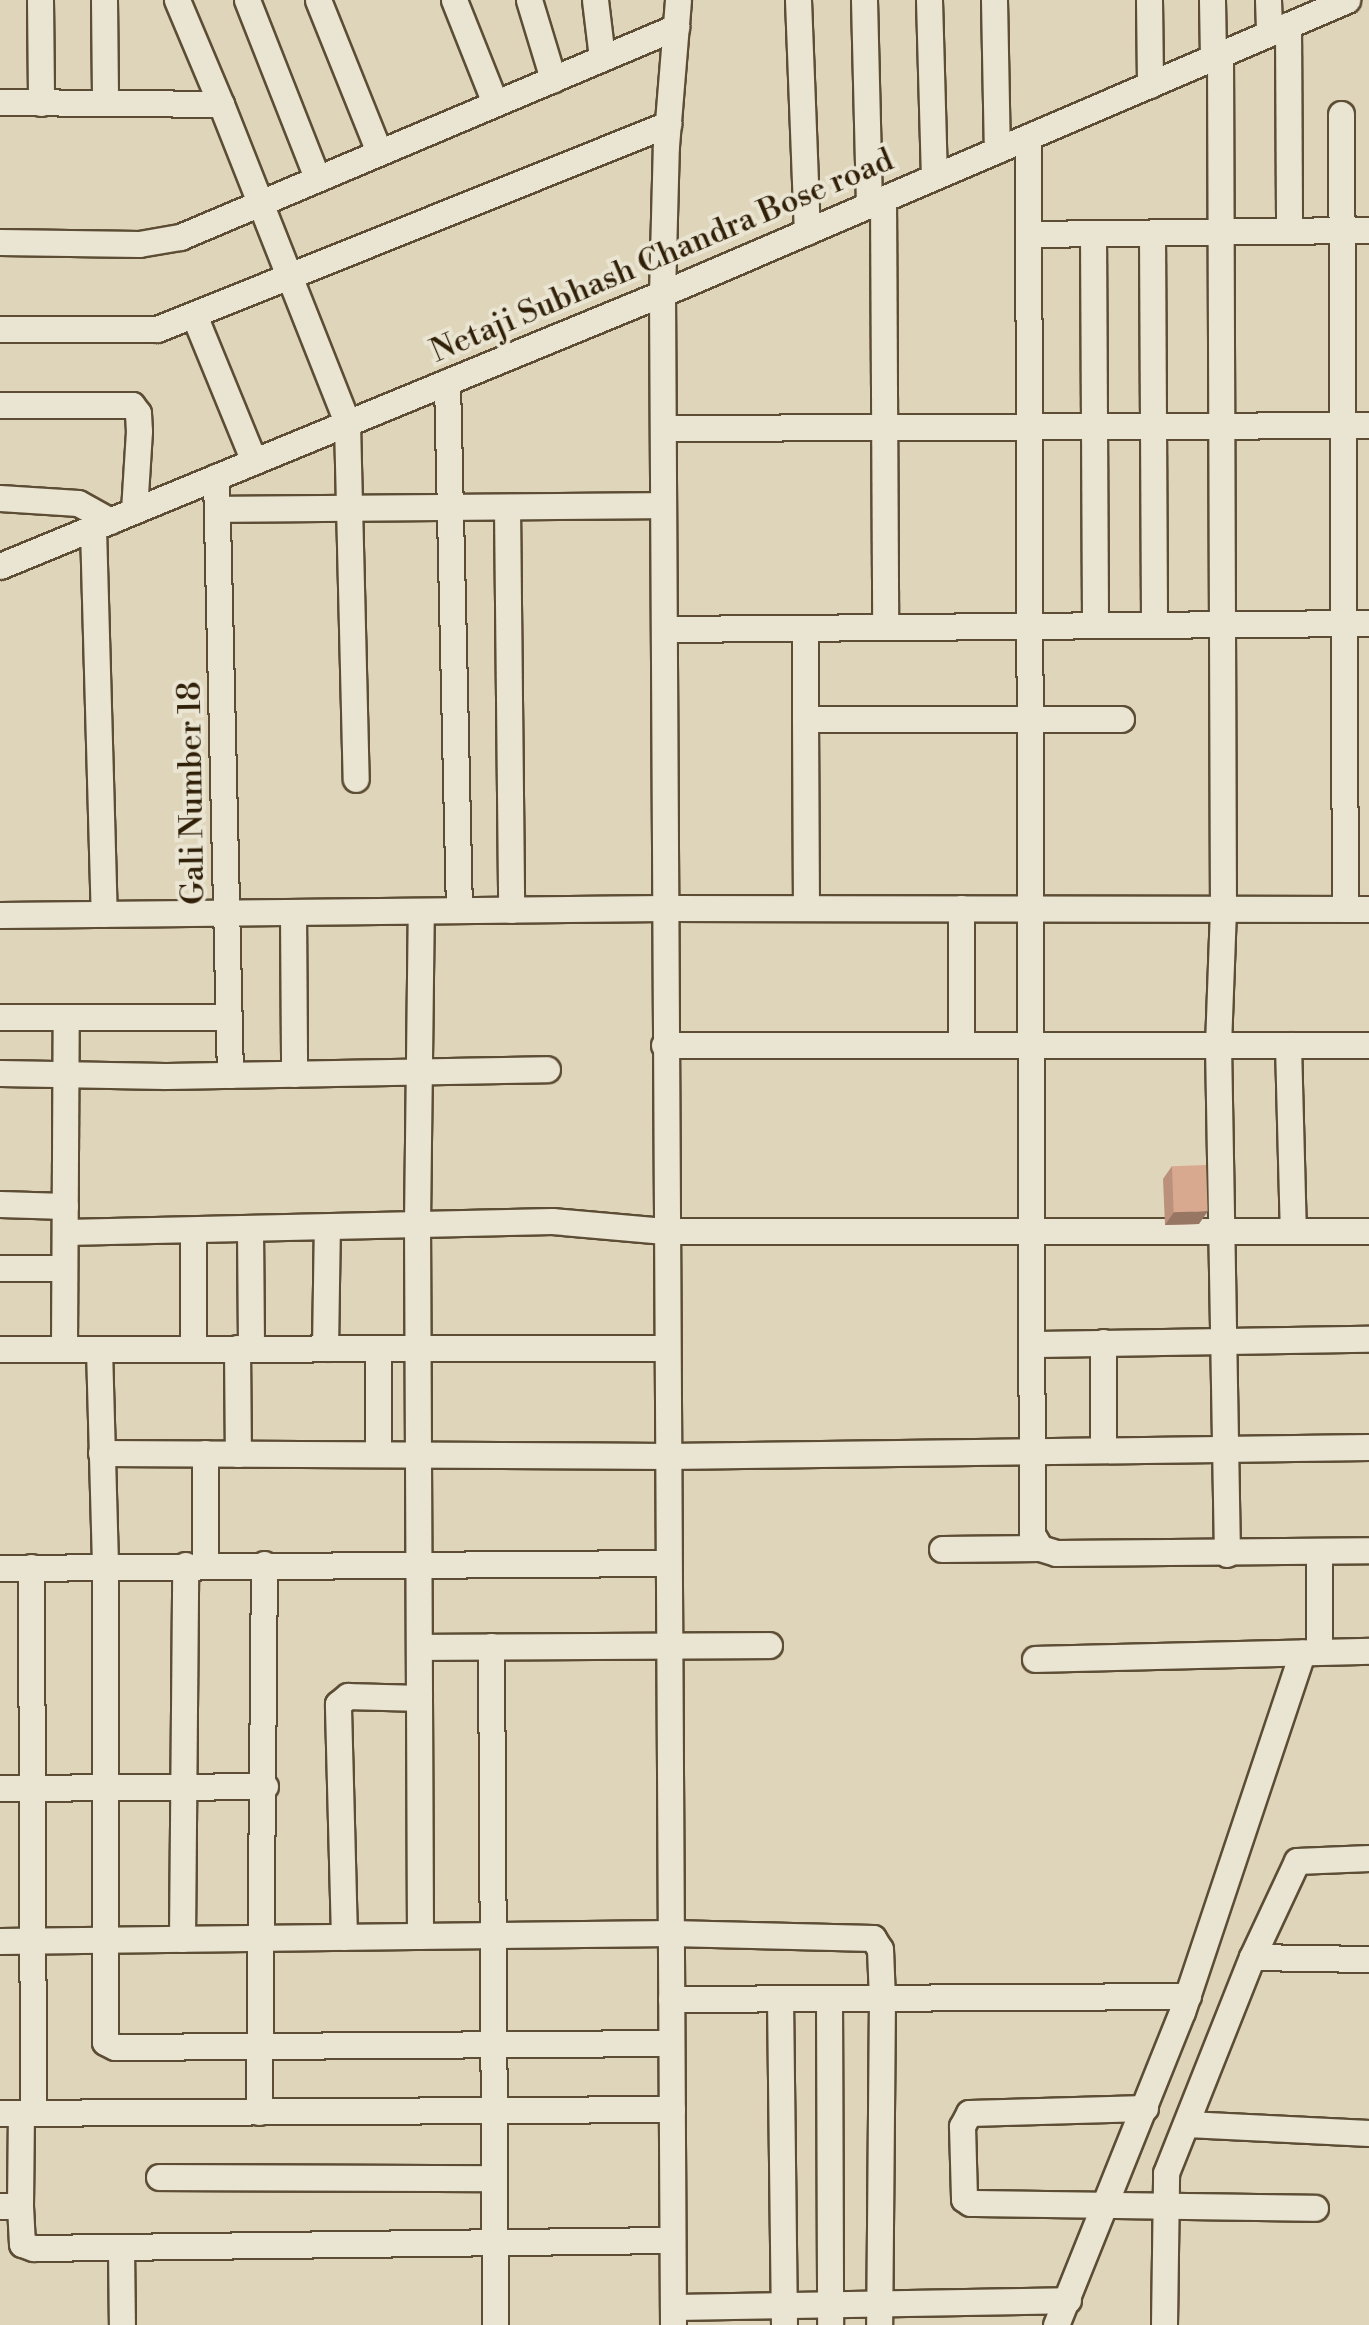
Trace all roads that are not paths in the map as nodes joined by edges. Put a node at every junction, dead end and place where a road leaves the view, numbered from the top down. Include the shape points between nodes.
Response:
1 (40, 0) edge
2 (104, 0) edge
3 (178, 0) edge
4 (248, 0) edge
5 (318, 0) edge
6 (454, 0) edge
7 (529, 0) edge
8 (594, 0) edge
9 (678, 0) edge
10 (798, 0) edge
11 (864, 0) edge
12 (929, 0) edge
13 (994, 0) edge
14 (1149, 0) edge
15 (1212, 0) edge
16 (1268, 0) edge
17 (1347, 0) edge
18 (676, 27) junction
19 (1279, 29) junction
20 (1217, 56) junction
21 (602, 58) junction
22 (553, 79) junction
23 (1150, 84) junction
24 (0, 102) edge
25 (495, 102) junction
26 (41, 103) junction
27 (105, 104) junction
28 (221, 104) junction
29 (1341, 114) dead end
30 (668, 124) junction
31 (1028, 137) junction
32 (997, 150) junction
33 (379, 152) junction
34 (934, 177) junction
35 (317, 178) junction
36 (260, 202) junction
37 (876, 202) junction
38 (1289, 230) junction
39 (1342, 230) junction
40 (1369, 230) edge
41 (1222, 231) junction
42 (807, 232) junction
43 (1152, 232) junction
44 (1093, 233) junction
45 (1028, 234) junction
46 (0, 242) edge
47 (289, 277) junction
48 (662, 294) junction
49 (194, 315) junction
50 (0, 328) edge
51 (447, 382) junction
52 (0, 405) edge
53 (347, 423) junction
54 (1218, 424) junction
55 (1094, 425) junction
56 (1154, 425) junction
57 (1356, 425) edge
58 (884, 426) junction
59 (1029, 426) junction
60 (663, 428) junction
61 (254, 461) junction
62 (216, 477) junction
63 (0, 498) edge
64 (507, 506) junction
65 (663, 506) junction
66 (446, 507) junction
67 (351, 508) junction
68 (217, 509) junction
69 (134, 510) junction
70 (101, 524) junction
71 (0, 566) edge
72 (1343, 623) junction
73 (1369, 623) edge
74 (1220, 624) junction
75 (1096, 625) junction
76 (1154, 625) junction
77 (1029, 626) junction
78 (805, 628) junction
79 (886, 628) junction
80 (664, 629) junction
81 (805, 719) junction
82 (1120, 720) dead end
83 (1030, 721) junction
84 (356, 779) dead end
85 (664, 908) junction
86 (806, 908) junction
87 (962, 908) junction
88 (1031, 908) junction
89 (1222, 909) junction
90 (1357, 909) edge
91 (421, 910) junction
92 (459, 910) junction
93 (511, 910) junction
94 (293, 912) junction
95 (228, 913) junction
96 (104, 914) junction
97 (0, 915) edge
98 (66, 1017) junction
99 (229, 1017) junction
100 (0, 1018) edge
101 (1031, 1044) junction
102 (1218, 1044) junction
103 (664, 1045) junction
104 (961, 1045) junction
105 (1288, 1045) junction
106 (1369, 1045) edge
107 (547, 1069) dead end
108 (0, 1072) edge
109 (66, 1072) junction
110 (421, 1072) junction
111 (294, 1074) junction
112 (230, 1075) junction
113 (0, 1204) edge
114 (65, 1206) junction
115 (417, 1223) junction
116 (327, 1227) junction
117 (250, 1229) junction
118 (193, 1230) junction
119 (1032, 1230) junction
120 (1294, 1230) junction
121 (665, 1231) junction
122 (1369, 1231) edge
123 (65, 1232) junction
124 (1224, 1233) junction
125 (0, 1268) edge
126 (64, 1268) junction
127 (1226, 1339) junction
128 (1369, 1339) edge
129 (1103, 1342) junction
130 (1034, 1344) junction
131 (64, 1348) junction
132 (99, 1348) junction
133 (193, 1348) junction
134 (244, 1348) junction
135 (326, 1348) junction
136 (378, 1348) junction
137 (420, 1348) junction
138 (666, 1348) junction
139 (0, 1349) edge
140 (1369, 1447) edge
141 (1227, 1448) junction
142 (1103, 1450) junction
143 (1032, 1451) junction
144 (101, 1453) junction
145 (204, 1453) junction
146 (238, 1454) junction
147 (378, 1454) junction
148 (418, 1454) junction
149 (667, 1456) junction
150 (1040, 1548) junction
151 (942, 1549) dead end
152 (1369, 1550) edge
153 (1320, 1552) junction
154 (1227, 1554) junction
155 (418, 1562) junction
156 (264, 1564) junction
157 (668, 1564) junction
158 (195, 1565) junction
159 (105, 1566) junction
160 (31, 1567) junction
161 (0, 1568) edge
162 (419, 1646) junction
163 (491, 1646) junction
164 (668, 1646) junction
165 (769, 1646) dead end
166 (1369, 1651) edge
167 (1311, 1652) junction
168 (1035, 1659) dead end
169 (419, 1698) junction
170 (265, 1786) junction
171 (186, 1787) junction
172 (0, 1788) edge
173 (33, 1788) junction
174 (106, 1789) junction
175 (1369, 1858) edge
176 (671, 1933) junction
177 (491, 1935) junction
178 (420, 1936) junction
179 (344, 1937) junction
180 (263, 1938) junction
181 (182, 1939) junction
182 (106, 1940) junction
183 (0, 1941) edge
184 (36, 1941) junction
185 (1252, 1957) junction
186 (1369, 1959) edge
187 (1188, 1996) junction
188 (780, 1998) junction
189 (829, 1998) junction
190 (882, 1998) junction
191 (671, 1999) junction
192 (672, 2043) junction
193 (492, 2045) junction
194 (260, 2046) junction
195 (1145, 2108) junction
196 (672, 2110) junction
197 (493, 2111) junction
198 (259, 2112) junction
199 (18, 2113) edge
200 (1188, 2124) junction
201 (1369, 2132) edge
202 (159, 2176) dead end
203 (493, 2178) junction
204 (1106, 2203) junction
205 (10, 2206) edge
206 (1164, 2208) junction
207 (1315, 2208) dead end
208 (672, 2240) junction
209 (494, 2242) junction
210 (121, 2248) junction
211 (1068, 2300) junction
212 (829, 2314) edge
213 (879, 2314) edge
214 (948, 2314) edge
215 (784, 2315) edge
216 (673, 2316) edge
217 (122, 2325) edge
218 (495, 2325) edge
219 (1056, 2325) edge
220 (1164, 2325) edge

1 - 26 street
2 - 27 street
3 - 28 street
4 - 35 street
5 - 33 street
6 - 25 street
7 - 22 street
8 - 21 street
9 - 18 street
10 - 42 street
11 - 37 street
12 - 34 street
13 - 32 street
14 - 23 street
15 - 20 street
16 - 19 street
17 - 19 street, Netaji Subhash Chandra Bose road
18 - 21 street
18 - 30 street
19 - 20 street, Netaji Subhash Chandra Bose road
19 - 38 street
20 - 23 street, Netaji Subhash Chandra Bose road
20 - 41 street
21 - 22 street
22 - 25 street
23 - 31 street, Netaji Subhash Chandra Bose road
24 - 26 street
25 - 33 street
26 - 27 street
27 - 28 street
28 - 36 street
29 - 39 street
30 - 47 street
30 - 48 street
31 - 32 street, Netaji Subhash Chandra Bose road
31 - 45 street
32 - 34 street, Netaji Subhash Chandra Bose road
33 - 35 street
34 - 37 street, Netaji Subhash Chandra Bose road
35 - 36 street
36 - 46 street via 162,242
36 - 47 street
37 - 42 street, Netaji Subhash Chandra Bose road
37 - 58 street
38 - 39 street
38 - 41 street
39 - 40 street
39 - 57 street
41 - 43 street
41 - 54 street
42 - 48 street, Netaji Subhash Chandra Bose road
43 - 44 street
43 - 56 street
44 - 45 street
44 - 55 street
45 - 59 street
47 - 49 street
47 - 53 street
48 - 51 street, Netaji Subhash Chandra Bose road
48 - 60 street
49 - 50 street via 140,331
49 - 61 street
51 - 53 street, Netaji Subhash Chandra Bose road
51 - 66 street
52 - 69 street via 132,405 139,431
53 - 61 street, Netaji Subhash Chandra Bose road
53 - 67 street
54 - 56 street
54 - 57 street
54 - 74 street
55 - 56 street
55 - 59 street
55 - 75 street
56 - 76 street
57 - 72 street
58 - 59 street
58 - 60 street
58 - 79 street
59 - 77 street
60 - 65 street
61 - 62 street, Netaji Subhash Chandra Bose road
62 - 68 street, Gali Number 18
62 - 69 street, Netaji Subhash Chandra Bose road
63 - 70 street via 78,503
64 - 65 street
64 - 66 street
64 - 93 street
65 - 80 street
66 - 67 street
66 - 92 street
67 - 68 street
67 - 84 street
68 - 95 street, Gali Number 18
69 - 70 street, Netaji Subhash Chandra Bose road
70 - 71 street, Netaji Subhash Chandra Bose road
70 - 96 street
72 - 73 street
72 - 74 street
72 - 90 street
74 - 76 street
74 - 89 street
75 - 76 street
75 - 77 street
77 - 79 street
77 - 83 street
78 - 79 street
78 - 80 street
78 - 81 street
80 - 85 street
81 - 83 street
81 - 86 street
82 - 83 street
83 - 88 street
85 - 86 street
85 - 93 street
85 - 103 street
86 - 87 street
87 - 88 street
87 - 104 street
88 - 89 street
88 - 101 street
89 - 90 street
89 - 102 street
91 - 92 street
91 - 94 street
91 - 110 street
92 - 93 street
94 - 95 street
94 - 111 street
95 - 96 street
95 - 99 street, Gali Number 18
96 - 97 street
98 - 99 street
98 - 100 street
98 - 109 street
99 - 112 street, Gali Number 18
101 - 102 street
101 - 104 street
101 - 119 street
102 - 105 street
102 - 124 street
103 - 104 street
103 - 121 street
105 - 106 street
105 - 120 street
107 - 110 street
108 - 109 street
109 - 112 street
109 - 114 street
110 - 111 street
110 - 115 street
111 - 112 street
113 - 114 street
114 - 123 street
115 - 116 street
115 - 121 street via 552,1221
115 - 137 street
116 - 117 street
116 - 135 street
117 - 118 street
117 - 134 street
118 - 123 street
118 - 133 street
119 - 121 street
119 - 124 street
119 - 130 street
120 - 122 street
120 - 124 street
121 - 138 street
123 - 126 street
124 - 127 street
125 - 126 street
126 - 131 street
127 - 128 street
127 - 129 street
127 - 141 street
129 - 130 street
129 - 142 street
130 - 143 street
131 - 132 street
131 - 139 street
132 - 133 street
132 - 144 street
133 - 134 street
134 - 135 street
134 - 146 street
135 - 136 street
136 - 137 street
136 - 147 street
137 - 138 street
137 - 148 street
138 - 149 street
140 - 141 street
141 - 142 street
141 - 154 street
142 - 143 street
143 - 149 street
143 - 150 street via 1032,1534
144 - 145 street
144 - 159 street
145 - 146 street
145 - 158 street
146 - 147 street
147 - 148 street
148 - 149 street
148 - 155 street
149 - 157 street
150 - 151 street
150 - 154 street
152 - 153 street
153 - 154 street
153 - 167 street
155 - 156 street
155 - 157 street
155 - 162 street
156 - 158 street
156 - 170 street
157 - 164 street
158 - 159 street
158 - 171 street
159 - 160 street
159 - 174 street
160 - 161 street
160 - 173 street
162 - 163 street
162 - 169 street
163 - 164 street
163 - 177 street
164 - 165 street
164 - 176 street
166 - 167 street
167 - 168 street
167 - 187 street
169 - 178 street
169 - 179 street via 348,1696 338,1704
170 - 171 street
170 - 180 street
171 - 174 street
171 - 181 street
172 - 173 street
173 - 174 street
173 - 184 street
174 - 182 street
175 - 185 street via 1297,1861
176 - 177 street
176 - 190 street via 866,1935 878,1943
176 - 191 street
177 - 178 street
177 - 193 street
178 - 179 street
179 - 180 street
180 - 181 street
180 - 194 street
181 - 182 street
182 - 184 street
182 - 194 street via 109,2046
183 - 184 street
184 - 199 street
185 - 186 street
185 - 200 street
187 - 190 street
187 - 195 street
188 - 189 street
188 - 191 street
188 - 215 street
189 - 190 street
189 - 212 street
190 - 213 street
191 - 192 street
192 - 193 street
192 - 196 street
193 - 194 street
193 - 197 street
194 - 198 street
195 - 204 street
195 - 204 street via 969,2112 962,2119 966,2201
196 - 197 street
196 - 208 street
197 - 198 street
197 - 203 street
198 - 199 street
199 - 205 street
200 - 201 street
200 - 206 street via 1166,2173
202 - 203 street
203 - 209 street
204 - 206 street
204 - 211 street
205 - 210 street via 26,2247
206 - 207 street
206 - 220 street
208 - 209 street
208 - 216 street
209 - 210 street
209 - 218 street
210 - 217 street
211 - 214 street
211 - 219 street
212 - 213 street
212 - 215 street
213 - 214 street
215 - 216 street

